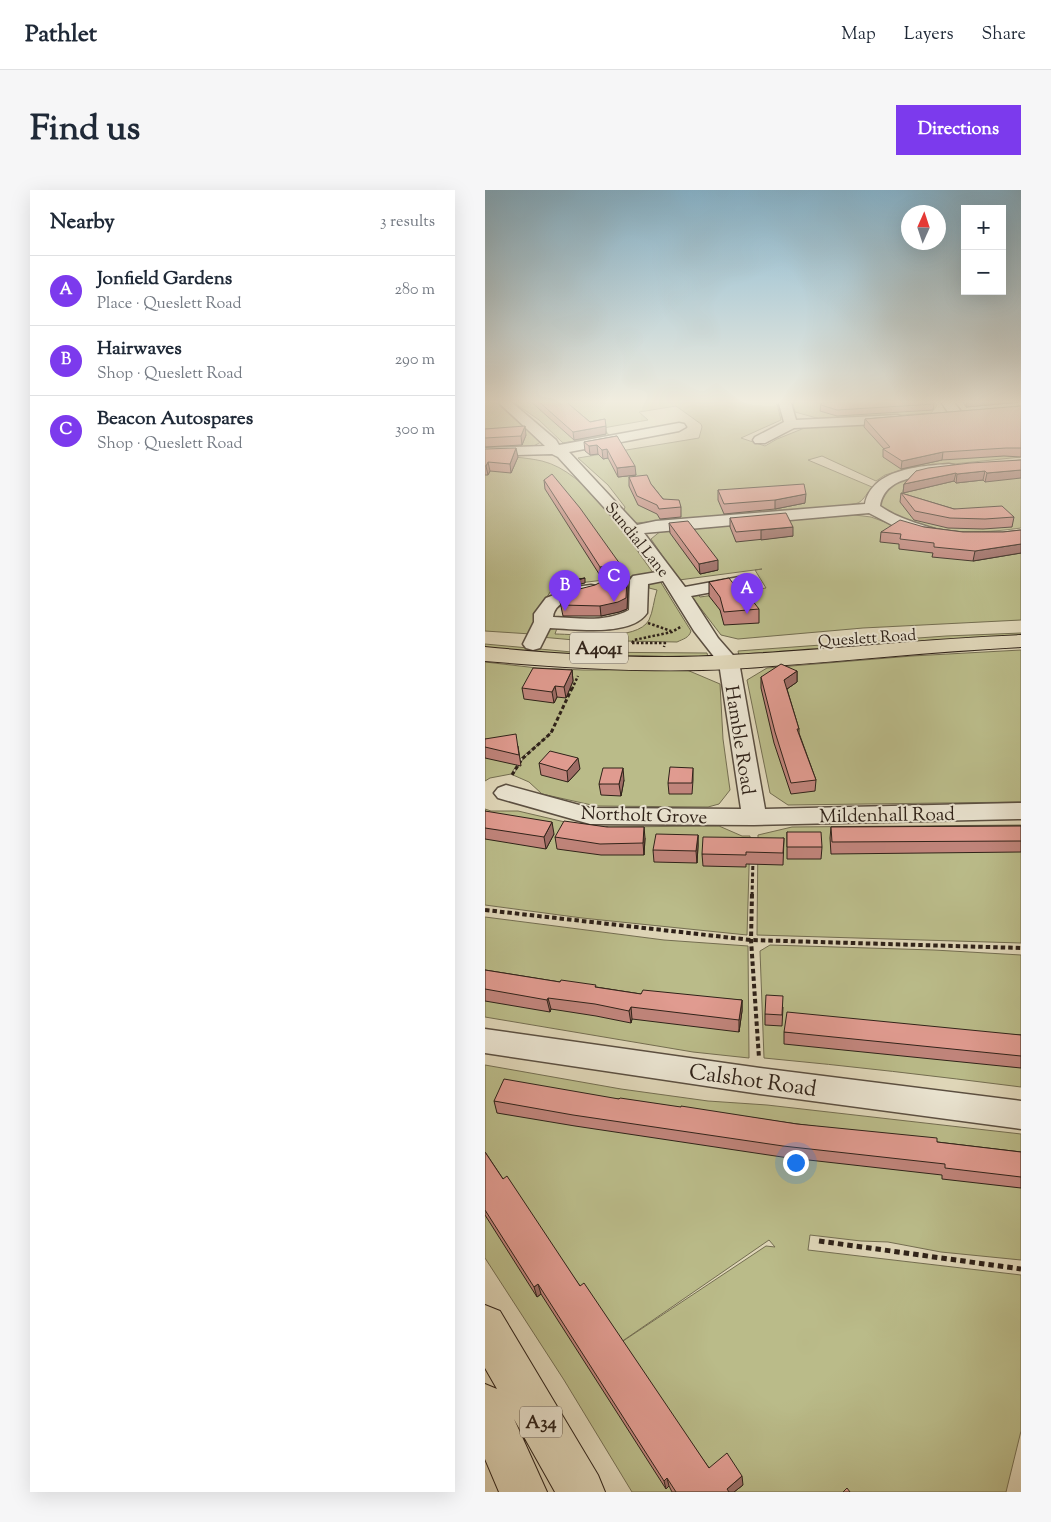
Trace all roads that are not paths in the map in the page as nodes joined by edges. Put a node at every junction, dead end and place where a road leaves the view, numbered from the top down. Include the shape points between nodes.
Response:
1 (569, 461) edge
2 (965, 466) edge
3 (872, 508) junction
4 (634, 530) junction
5 (943, 536) edge
6 (667, 575) junction
7 (739, 582) dead end
8 (607, 583) edge
9 (679, 593) junction
10 (543, 622) junction
11 (1021, 629) edge
12 (485, 639) edge
13 (1021, 641) edge
14 (533, 644) junction
15 (485, 654) edge
16 (721, 655) junction
17 (509, 784) road end
18 (1021, 811) edge
19 (754, 817) junction
20 (485, 1041) edge
21 (1021, 1115) edge
22 (485, 1326) edge
23 (485, 1406) edge
24 (523, 1492) edge
25 (581, 1492) edge

1 - 4 street, Sundial Lane
2 - 3 street via 914,472 891,480 875,495
3 - 4 street
3 - 5 street via 901,524
4 - 6 street, Sundial Lane
6 - 9 street, Sundial Lane
6 - 10 street via 632,580 637,613 627,621 609,624
7 - 9 street
8 - 10 street via 551,601 545,608
9 - 16 street, Sundial Lane
10 - 14 street
11 - 16 highway, Queslett Road / A4041 via 949,631
12 - 14 highway, Queslett Road / A4041
13 - 16 highway, Queslett Road / A4041
14 - 16 highway, Queslett Road / A4041
15 - 16 highway, Queslett Road / A4041 via 579,662
16 - 19 street, Hamble Road
17 - 19 street, Northolt Grove via 590,816
18 - 19 street, Mildenhall Road
20 - 21 street, Calshot Road
22 - 25 highway, A34
23 - 24 highway

